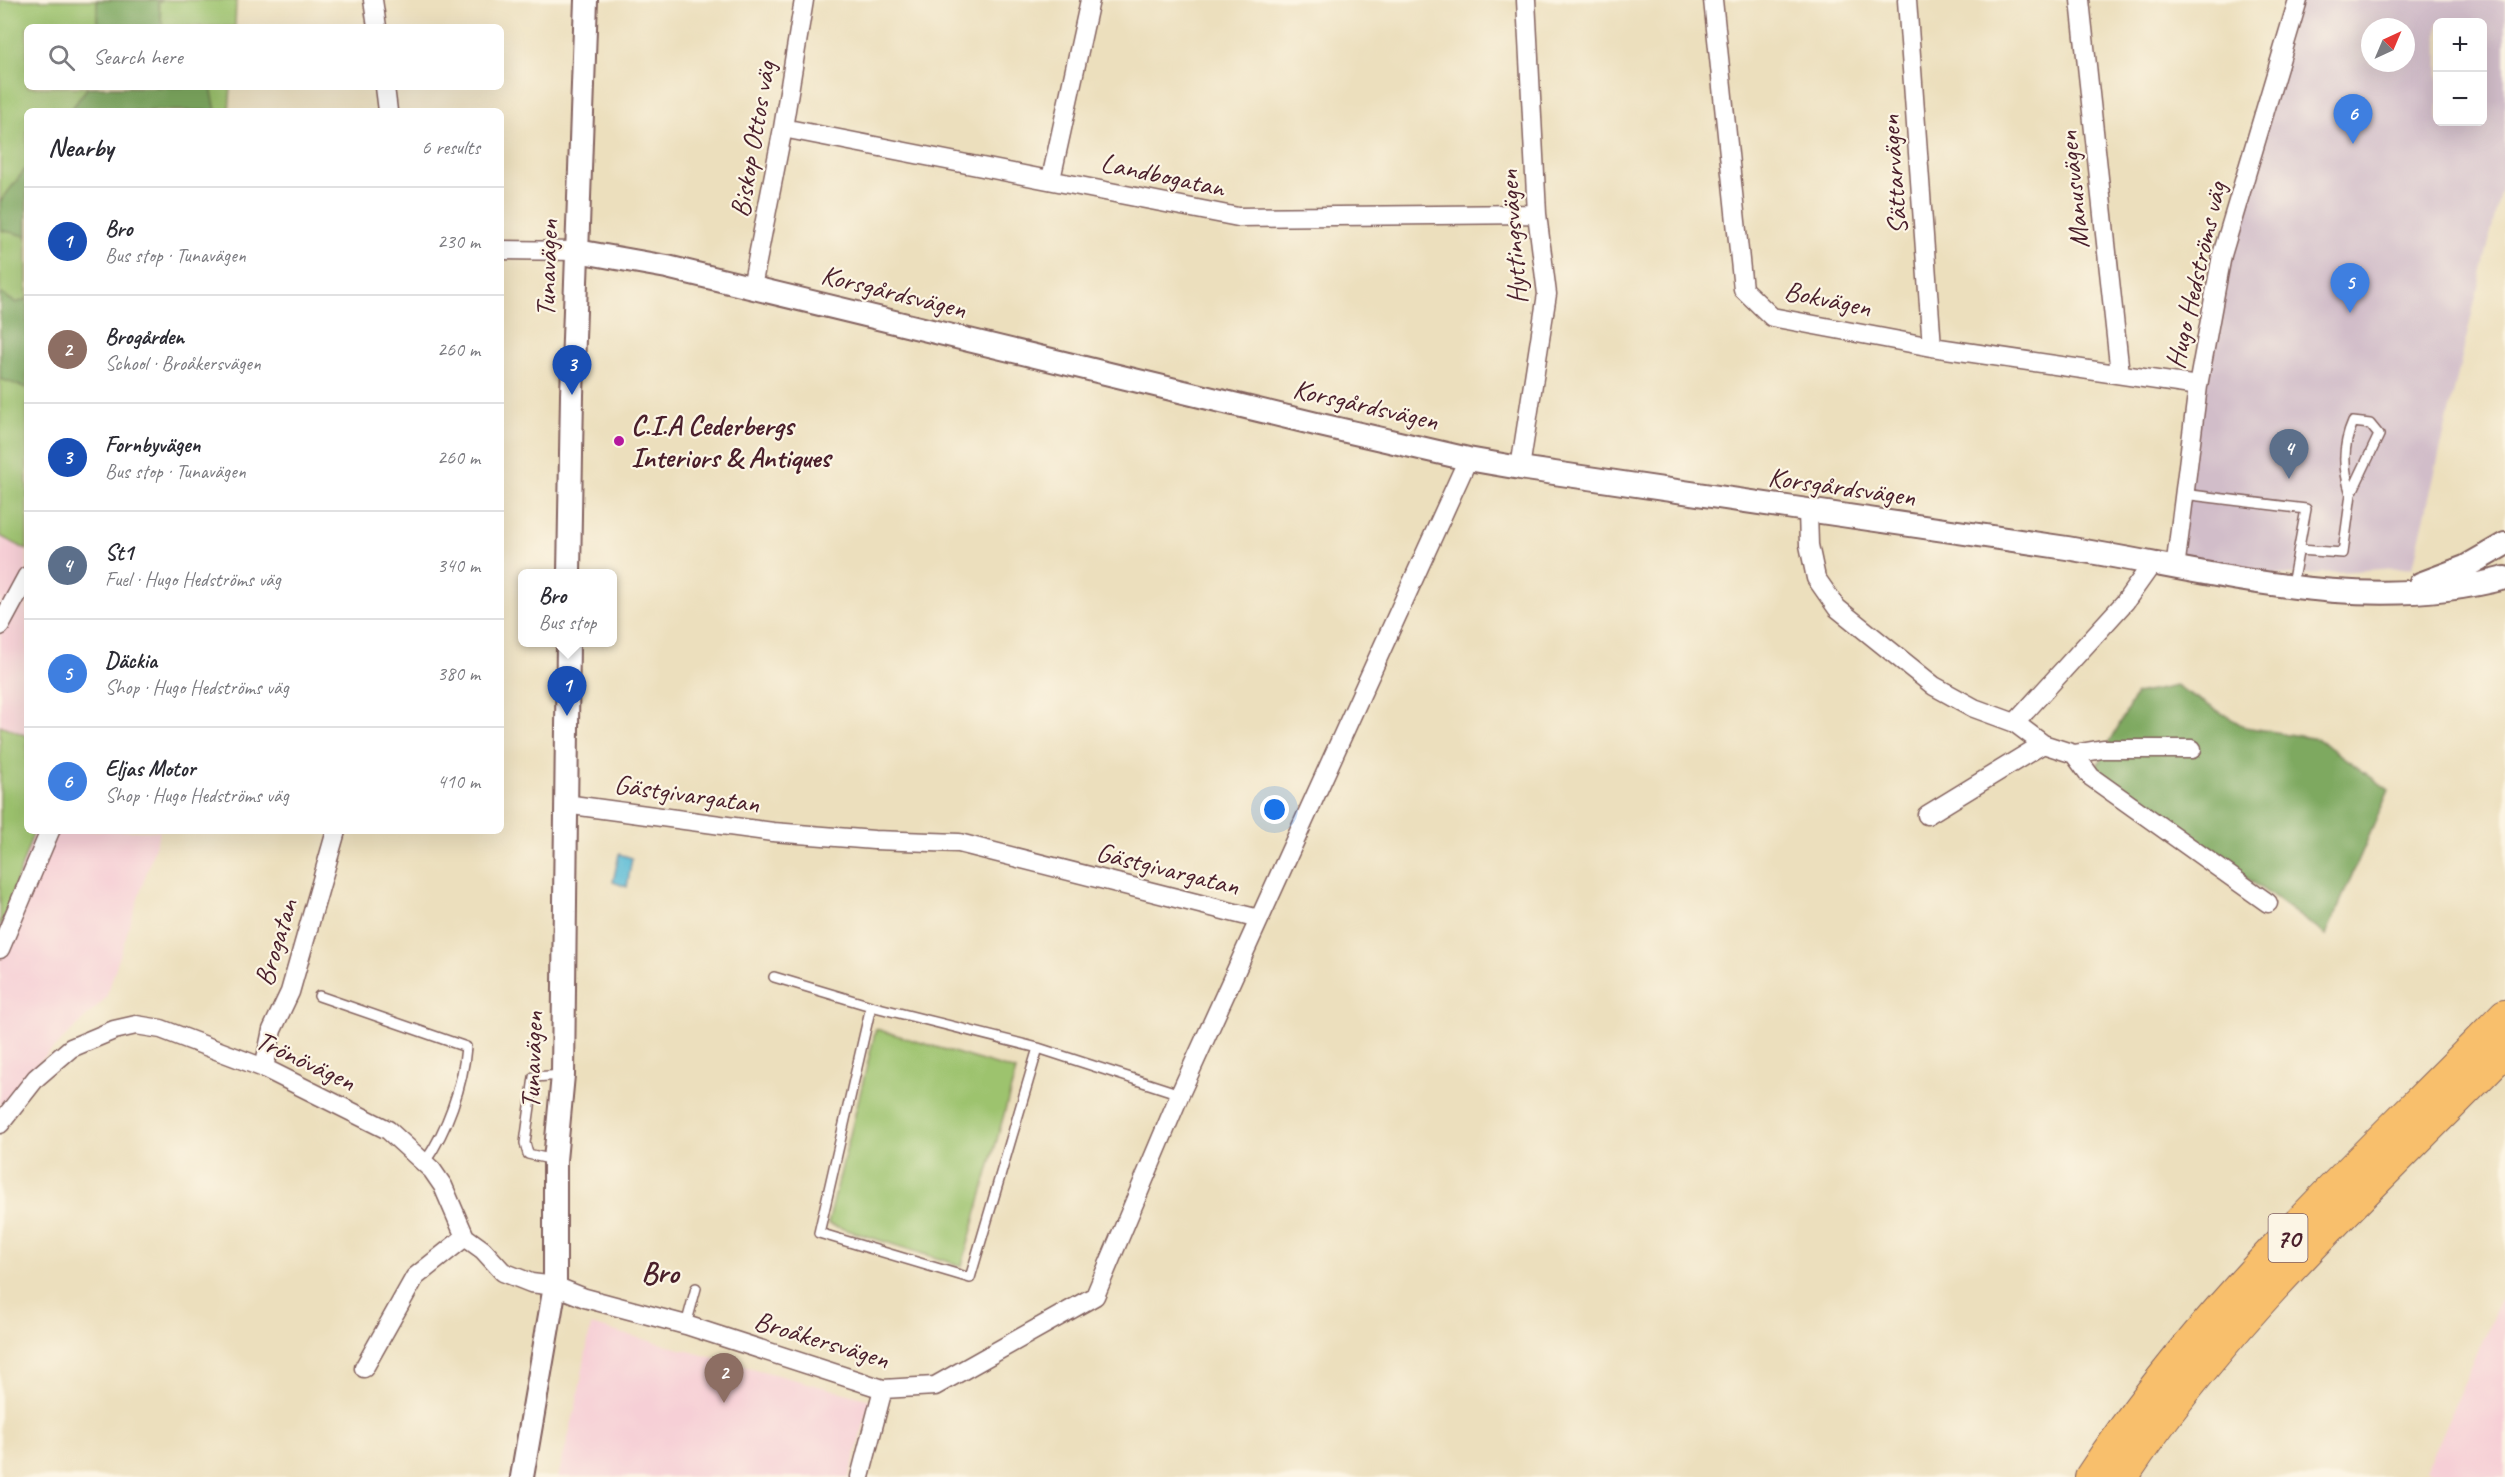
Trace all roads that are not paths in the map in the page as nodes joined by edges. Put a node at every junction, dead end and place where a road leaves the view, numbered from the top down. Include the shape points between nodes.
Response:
1 (374, 0) edge
2 (585, 0) edge
3 (804, 0) edge
4 (1090, 0) edge
5 (1526, 0) edge
6 (1713, 0) edge
7 (1907, 0) edge
8 (2080, 0) edge
9 (2298, 0) edge
10 (377, 24) edge
11 (385, 90) edge
12 (388, 108) edge
13 (783, 128) junction
14 (1051, 179) junction
15 (1536, 214) junction
16 (504, 250) edge
17 (577, 251) junction
18 (752, 287) junction
19 (1932, 347) junction
20 (2120, 375) junction
21 (2198, 386) junction
22 (1468, 459) junction
23 (1520, 468) junction
24 (2351, 494) junction
25 (2183, 495) junction
26 (1808, 511) junction
27 (2505, 544) edge
28 (2299, 550) junction
29 (2152, 564) junction
30 (569, 569) edge
31 (2175, 569) junction
32 (2505, 578) edge
33 (24, 582) edge
34 (2292, 586) junction
35 (2388, 594) junction
36 (0, 626) edge
37 (568, 647) edge
38 (2015, 723) junction
39 (2043, 744) junction
40 (2192, 749) dead end
41 (2074, 754) junction
42 (565, 804) junction
43 (1926, 815) dead end
44 (49, 834) edge
45 (335, 834) edge
46 (2268, 903) dead end
47 (1259, 919) junction
48 (0, 949) edge
49 (774, 977) dead end
50 (320, 996) dead end
51 (871, 1006) junction
52 (2505, 1015) edge
53 (1038, 1048) junction
54 (2505, 1050) edge
55 (264, 1068) junction
56 (563, 1075) junction
57 (1180, 1094) junction
58 (0, 1124) edge
59 (555, 1160) junction
60 (425, 1162) junction
61 (465, 1237) junction
62 (555, 1286) junction
63 (696, 1288) dead end
64 (686, 1325) junction
65 (364, 1368) dead end
66 (883, 1389) junction
67 (522, 1477) edge
68 (860, 1477) edge
69 (2091, 1477) edge
70 (2122, 1477) edge

1 - 10 street
2 - 17 street, Tunavägen
3 - 13 street, Biskop Ottos väg
4 - 14 street
5 - 15 street, Hyttingsvägen
6 - 19 street, Bokvägen via 1743,289 1772,317
7 - 19 street, Sättarvägen
8 - 20 street, Manusvägen
9 - 21 street, Hugo Hedströms väg via 2222,255
11 - 12 street
13 - 14 street, Landbogatan
13 - 18 street, Biskop Ottos väg
14 - 15 street, Landbogatan via 1238,217
15 - 23 street, Hyttingsvägen via 1547,294
16 - 17 street
17 - 18 street, Korsgårdsvägen
17 - 30 street, Tunavägen
18 - 22 street, Korsgårdsvägen
19 - 20 street, Bokvägen
20 - 21 street, Bokvägen
21 - 25 street, Hugo Hedströms väg
22 - 23 street, Korsgårdsvägen
22 - 47 street, Gästgivargatan
23 - 26 street, Korsgårdsvägen
24 - 24 lane via 2343,468 2348,433 2353,422 2370,424 2379,435
24 - 28 lane via 2343,554
25 - 28 lane via 2306,509
25 - 31 street, Hugo Hedströms väg
26 - 29 street, Korsgårdsvägen
26 - 38 street via 1809,545 1816,578 1838,608 1934,686 1974,708
27 - 35 street, Korsgårdsvägen via 2465,567
28 - 34 lane
29 - 31 street, Korsgårdsvägen
29 - 38 street via 2125,602
31 - 34 street, Korsgårdsvägen
32 - 35 street, Korsgårdsvägen via 2469,588
33 - 36 street
34 - 35 street, Korsgårdsvägen
37 - 42 street, Tunavägen
38 - 39 street
39 - 41 street
39 - 43 street
40 - 41 street via 2103,749
41 - 46 street via 2091,777
42 - 47 street, Gästgivargatan via 773,832 959,843
42 - 56 street, Tunavägen
44 - 48 street
45 - 55 street, Brogatan via 290,992 272,1030
47 - 57 street
49 - 51 lane
50 - 60 lane via 466,1047 440,1140
51 - 53 lane
51 - 53 lane via 819,1233 970,1278
52 - 69 highway, 70 via 2235,1292 2130,1417
53 - 57 lane
54 - 70 highway, 70 via 2211,1356
55 - 58 street, Trönövägen via 161,1029 136,1025 71,1048 36,1078
55 - 60 street, Trönövägen via 388,1130
56 - 59 street, Tunavägen
56 - 59 lane via 534,1077 525,1143 528,1154
57 - 66 street, Broåkersvägen via 1095,1296 935,1386
59 - 62 street, Tunavägen
60 - 61 street, Trönövägen via 443,1186
61 - 62 street, Trönövägen via 503,1272 531,1283
61 - 65 street via 415,1277
62 - 64 street, Broåkersvägen
62 - 67 street, Tunavägen
63 - 64 lane
64 - 66 street, Broåkersvägen
66 - 68 street

